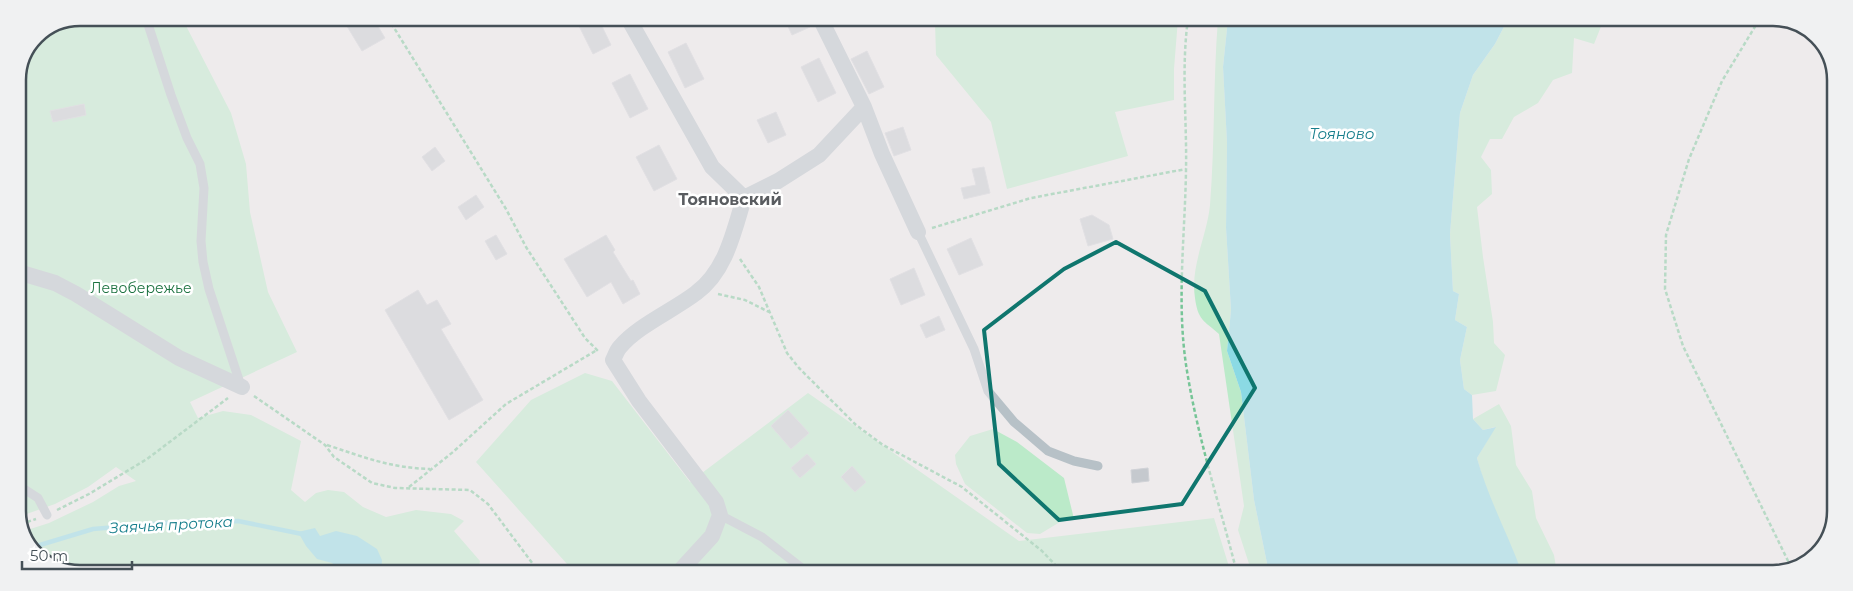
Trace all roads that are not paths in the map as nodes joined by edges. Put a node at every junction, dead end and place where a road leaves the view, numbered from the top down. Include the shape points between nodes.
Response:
1 (149, 26) edge
2 (633, 26) edge
3 (824, 26) edge
4 (864, 106) junction
5 (744, 198) junction
6 (918, 232) joint
7 (26, 274) edge
8 (242, 387) joint
9 (1098, 466) dead end
10 (26, 490) edge
11 (720, 515) junction
12 (47, 516) road end
13 (685, 565) edge
14 (798, 565) edge

1 - 8 lane via 187,138 200,164 204,188 203,262
2 - 5 street via 712,167
3 - 4 street
4 - 5 street via 819,155
4 - 6 street
5 - 11 street via 720,266 698,292 620,346 613,360 716,502
6 - 9 lane via 974,349 988,391 1014,422 1048,451
7 - 8 street via 55,283 178,358
10 - 12 lane via 38,498
11 - 13 street via 712,536
11 - 14 lane via 762,537

